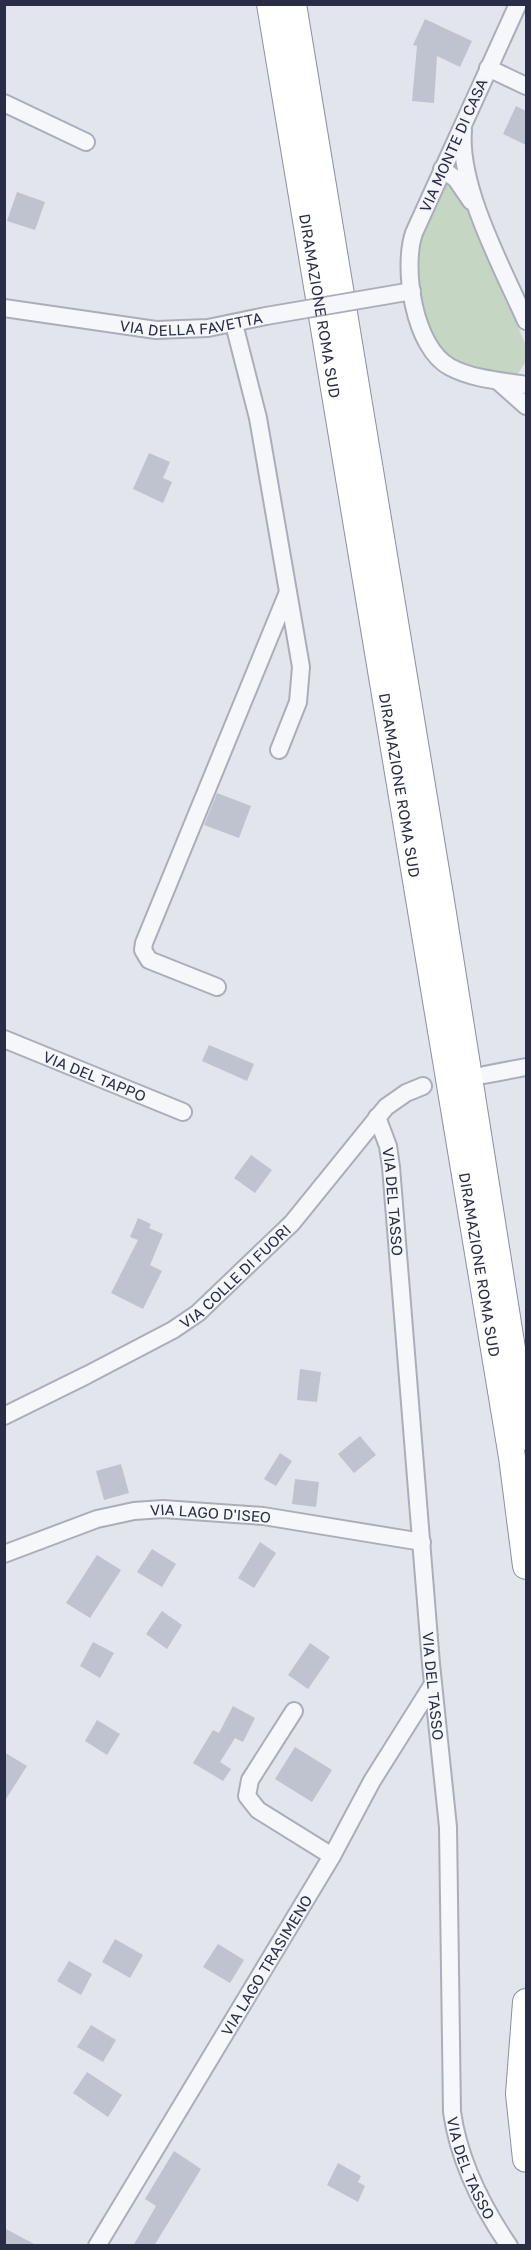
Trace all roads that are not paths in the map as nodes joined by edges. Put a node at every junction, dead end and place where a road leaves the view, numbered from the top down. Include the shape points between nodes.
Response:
1 (270, 4) edge
2 (292, 4) edge
3 (518, 4) edge
4 (488, 68) junction
5 (526, 86) edge
6 (4, 103) edge
7 (466, 117) junction
8 (86, 142) dead end
9 (442, 169) junction
10 (478, 212) junction
11 (412, 291) junction
12 (4, 308) edge
13 (526, 321) edge
14 (234, 324) junction
15 (526, 372) edge
16 (512, 383) edge
17 (526, 406) edge
18 (288, 592) junction
19 (279, 750) dead end
20 (217, 987) dead end
21 (4, 1039) edge
22 (526, 1067) edge
23 (484, 1075) dead end
24 (423, 1086) dead end
25 (183, 1112) dead end
26 (377, 1117) junction
27 (4, 1416) edge
28 (526, 1437) edge
29 (422, 1542) junction
30 (4, 1554) edge
31 (526, 1566) edge
32 (433, 1684) junction
33 (294, 1712) dead end
34 (332, 1856) junction
35 (526, 2002) edge
36 (526, 2159) edge
37 (97, 2246) edge
38 (509, 2246) edge

1 - 31 highway, DIRAMAZIONE ROMA SUD via 512,1457
2 - 28 highway, DIRAMAZIONE ROMA SUD
3 - 4 street, VIA MONTE DI CASA
4 - 5 street
4 - 7 street, VIA MONTE DI CASA
6 - 8 street
7 - 9 street, VIA MONTE DI CASA
7 - 10 street via 464,156
9 - 10 street via 460,184
9 - 11 street, VIA MONTE DI CASA via 410,246 408,270
10 - 13 street
11 - 14 street, VIA DELLA FAVETTA, bridge
11 - 16 street, VIA MONTE DI CASA via 425,340 436,356 455,369
12 - 14 street, VIA DELLA FAVETTA via 144,329 188,330
14 - 18 street via 258,418
15 - 16 street
16 - 17 street
18 - 19 street via 301,684
18 - 20 street via 144,943 149,960
21 - 25 street, VIA DEL TAPPO
22 - 23 street
24 - 26 street, VIA COLLE DI FUORI via 399,1097
26 - 27 street, VIA COLLE DI FUORI via 292,1223 198,1313 173,1330
26 - 29 street, VIA DEL TASSO via 391,1167
29 - 30 street, VIA LAGO D'ISEO via 263,1516 163,1509 97,1519
29 - 32 street, VIA DEL TASSO
32 - 34 street, VIA LAGO TRASIMENO via 372,1781
32 - 38 street, VIA DEL TASSO via 448,1827 452,2112 472,2181
33 - 34 street via 250,1780 247,1796 258,1810
34 - 37 street, VIA LAGO TRASIMENO
35 - 36 highway via 519,2094

